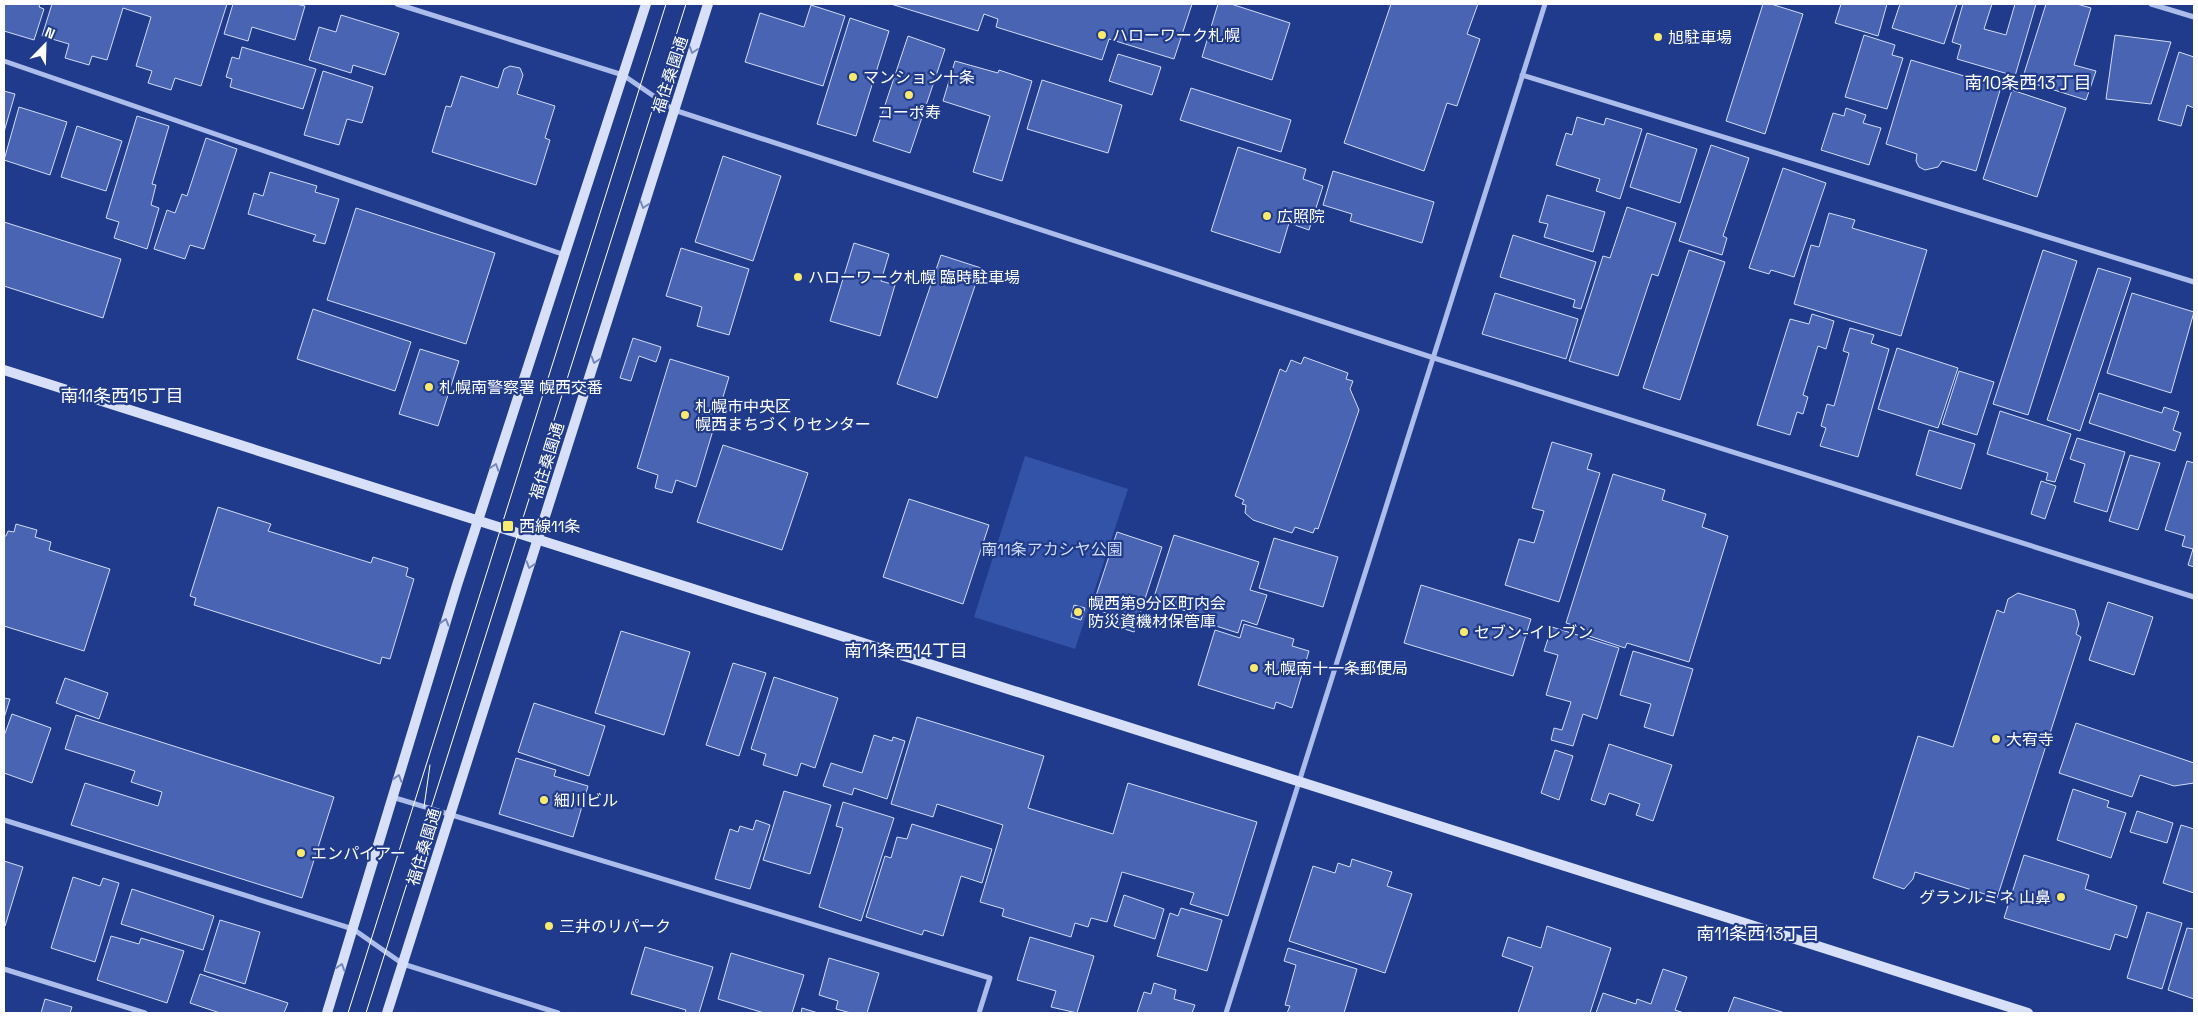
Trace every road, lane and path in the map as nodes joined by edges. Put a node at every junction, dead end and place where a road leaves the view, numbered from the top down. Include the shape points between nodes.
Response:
1 (397, 4) edge
2 (646, 4) edge
3 (708, 4) edge
4 (1545, 4) edge
5 (2151, 4) edge
6 (2194, 17) edge
7 (4, 61) edge
8 (623, 75) junction
9 (1522, 75) junction
10 (674, 110) junction
11 (565, 255) junction
12 (2194, 282) edge
13 (1434, 358) junction
14 (4, 370) edge
15 (477, 520) junction
16 (538, 540) junction
17 (2194, 597) edge
18 (1300, 783) junction
19 (392, 798) junction
20 (450, 815) junction
21 (4, 820) edge
22 (353, 929) junction
23 (403, 964) junction
24 (4, 969) edge
25 (145, 1013) edge
26 (326, 1013) edge
27 (387, 1013) edge
28 (558, 1013) edge
29 (979, 1013) edge
30 (1226, 1013) edge
31 (2028, 1013) edge

1 - 8 street
2 - 8 street
3 -> 10 street, 福住桑園通
4 - 9 street
5 - 6 street
7 - 11 street
8 - 10 street
8 - 11 street
9 - 12 street
9 - 13 street
10 - 13 street
10 -> 16 street, 福住桑園通
15 -> 11 street
13 - 17 street
13 - 18 street
14 - 15 street
15 - 16 street
19 -> 15 street
16 - 18 street
16 -> 20 street, 福住桑園通
18 - 30 street
18 - 31 street
19 - 20 street
19 - 22 street
20 - 23 street, 福住桑園通
20 - 29 street via 990,978
21 - 22 street
22 - 23 street
26 -> 22 street
23 - 27 street, 福住桑園通
23 - 28 street
24 - 25 street

